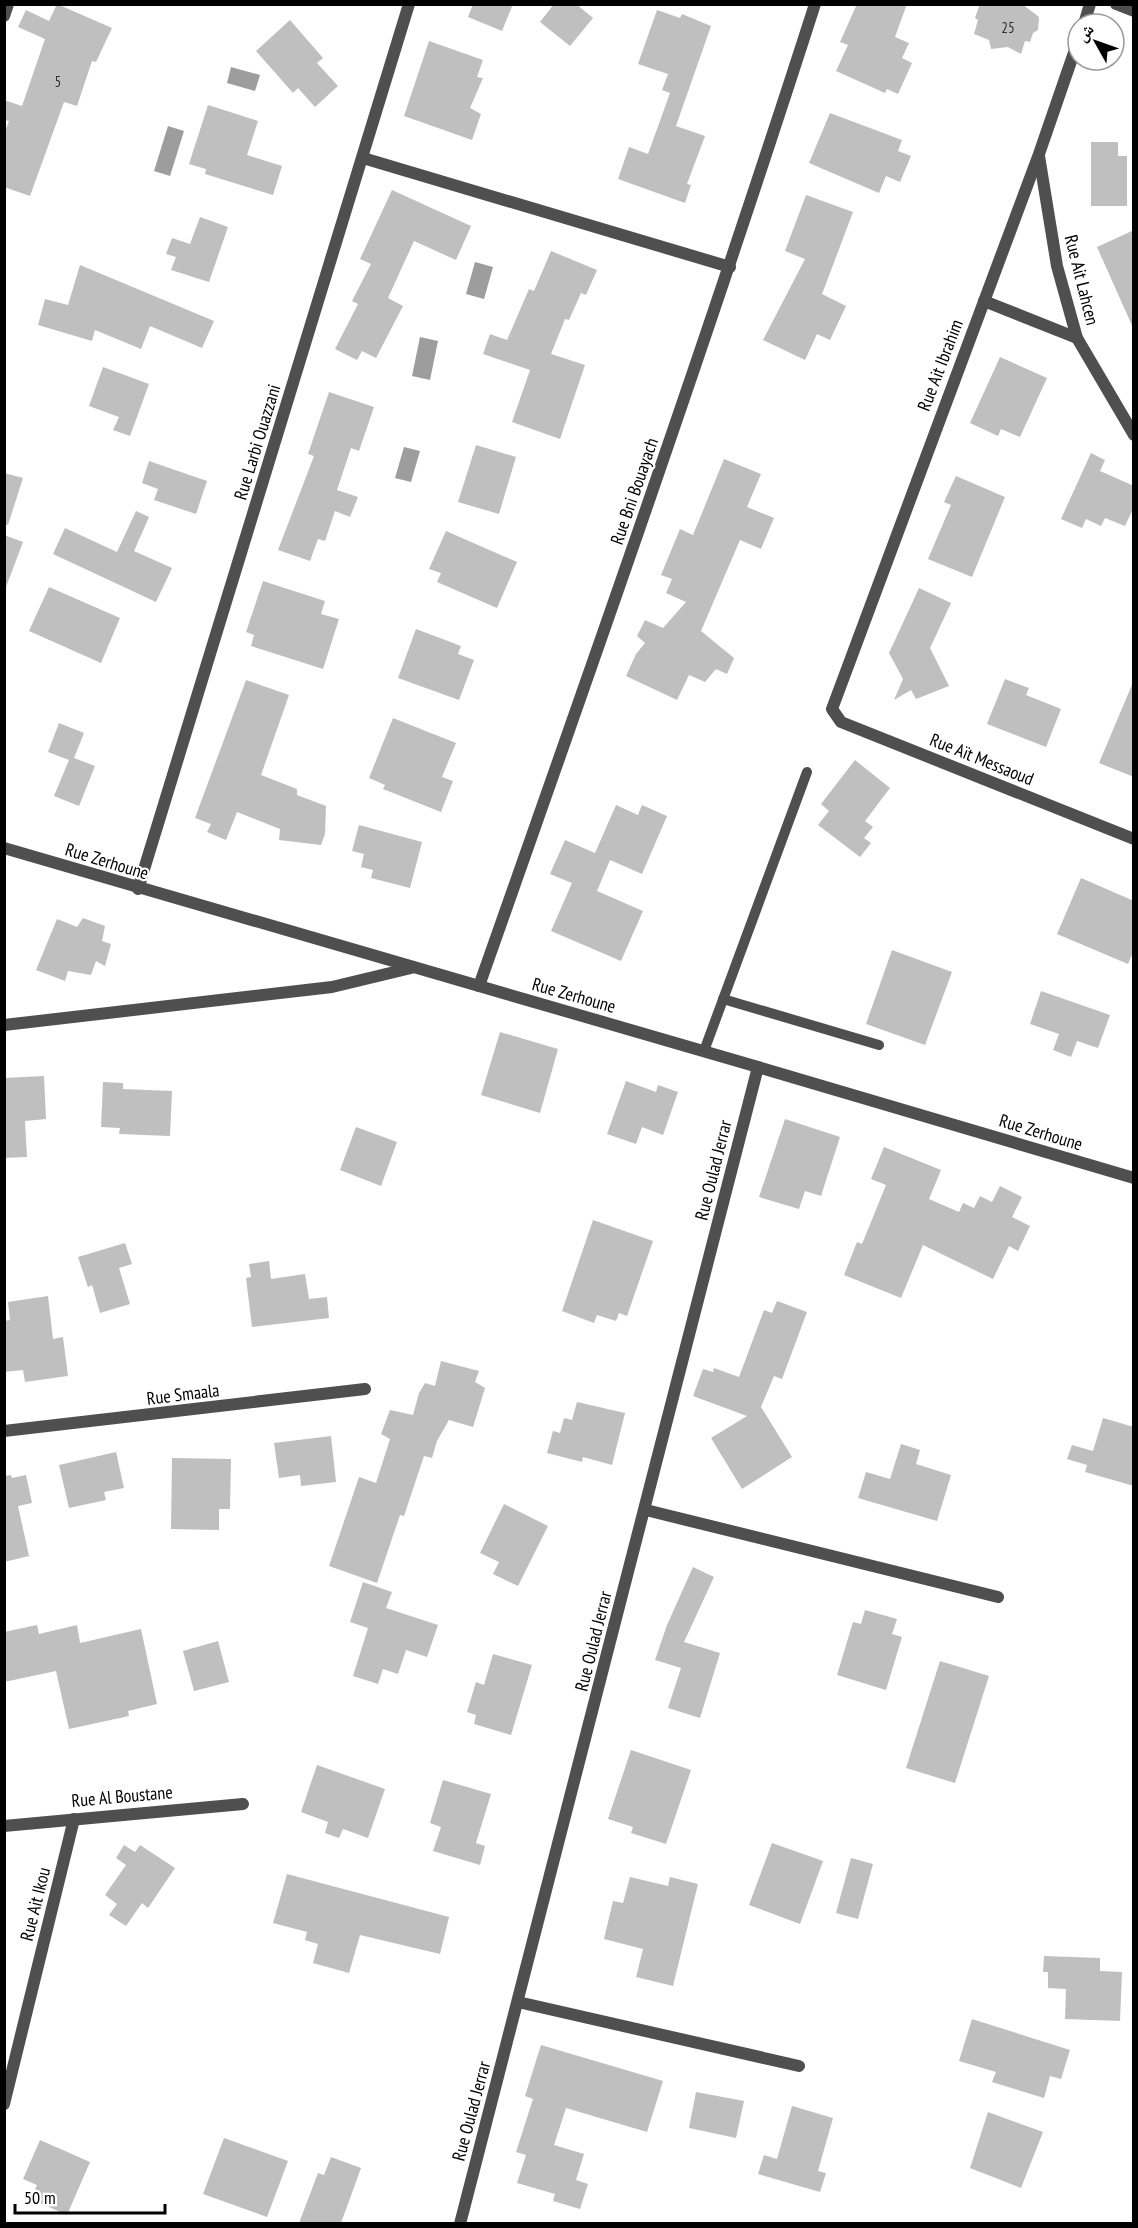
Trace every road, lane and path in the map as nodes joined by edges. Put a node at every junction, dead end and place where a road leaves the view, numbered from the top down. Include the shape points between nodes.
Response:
1 (8, 4) edge
2 (410, 4) edge
3 (815, 4) edge
4 (1116, 4) edge
5 (1134, 11) edge
6 (4, 16) edge
7 (1067, 72) edge
8 (1039, 154) junction
9 (363, 158) junction
10 (730, 267) junction
11 (984, 301) junction
12 (1077, 338) junction
13 (1134, 435) edge
14 (834, 700) joint
15 (807, 772) dead end
16 (1134, 839) edge
17 (4, 848) edge
18 (138, 889) junction
19 (411, 968) junction
20 (479, 986) junction
21 (723, 999) junction
22 (4, 1025) edge
23 (879, 1045) dead end
24 (704, 1051) junction
25 (758, 1066) junction
26 (1134, 1178) edge
27 (365, 1389) dead end
28 (4, 1431) edge
29 (646, 1510) junction
30 (998, 1597) dead end
31 (243, 1804) dead end
32 (74, 1819) junction
33 (4, 1826) edge
34 (518, 2002) junction
35 (799, 2066) dead end
36 (4, 2104) edge
37 (460, 2223) edge

1 - 6 street
2 - 9 street, Rue Larbi Ouazzani
3 - 10 street, Rue Bni Bouayach
4 - 5 street
7 - 8 street, Rue Ait Ibrahim
8 - 11 street, Rue Ait Ibrahim
8 - 12 street, Rue Ait Lahcen via 1057,266
9 - 10 street
9 - 18 street, Rue Larbi Ouazzani
10 - 20 street, Rue Bni Bouayach
11 - 12 street
11 - 14 street, Rue Ait Ibrahim
12 - 13 street, Rue Ait Lahcen
14 - 16 street, Rue Aït Messaoud via 832,710 841,722
15 - 21 lane
17 - 18 street, Rue Zerhoune
18 - 19 street, Rue Zerhoune
19 - 20 street, Rue Zerhoune
19 - 22 street via 332,987
20 - 24 street, Rue Zerhoune
21 - 23 lane
21 - 24 lane
24 - 25 street, Rue Zerhoune
25 - 26 street, Rue Zerhoune
25 - 29 street, Rue Oulad Jerrar
27 - 28 street, Rue Smaala
29 - 30 street
29 - 34 street, Rue Oulad Jerrar
31 - 32 street, Rue Al Boustane
32 - 33 street, Rue Al Boustane
32 - 36 street, Rue Ait Ikou
34 - 35 street
34 - 37 street, Rue Oulad Jerrar

